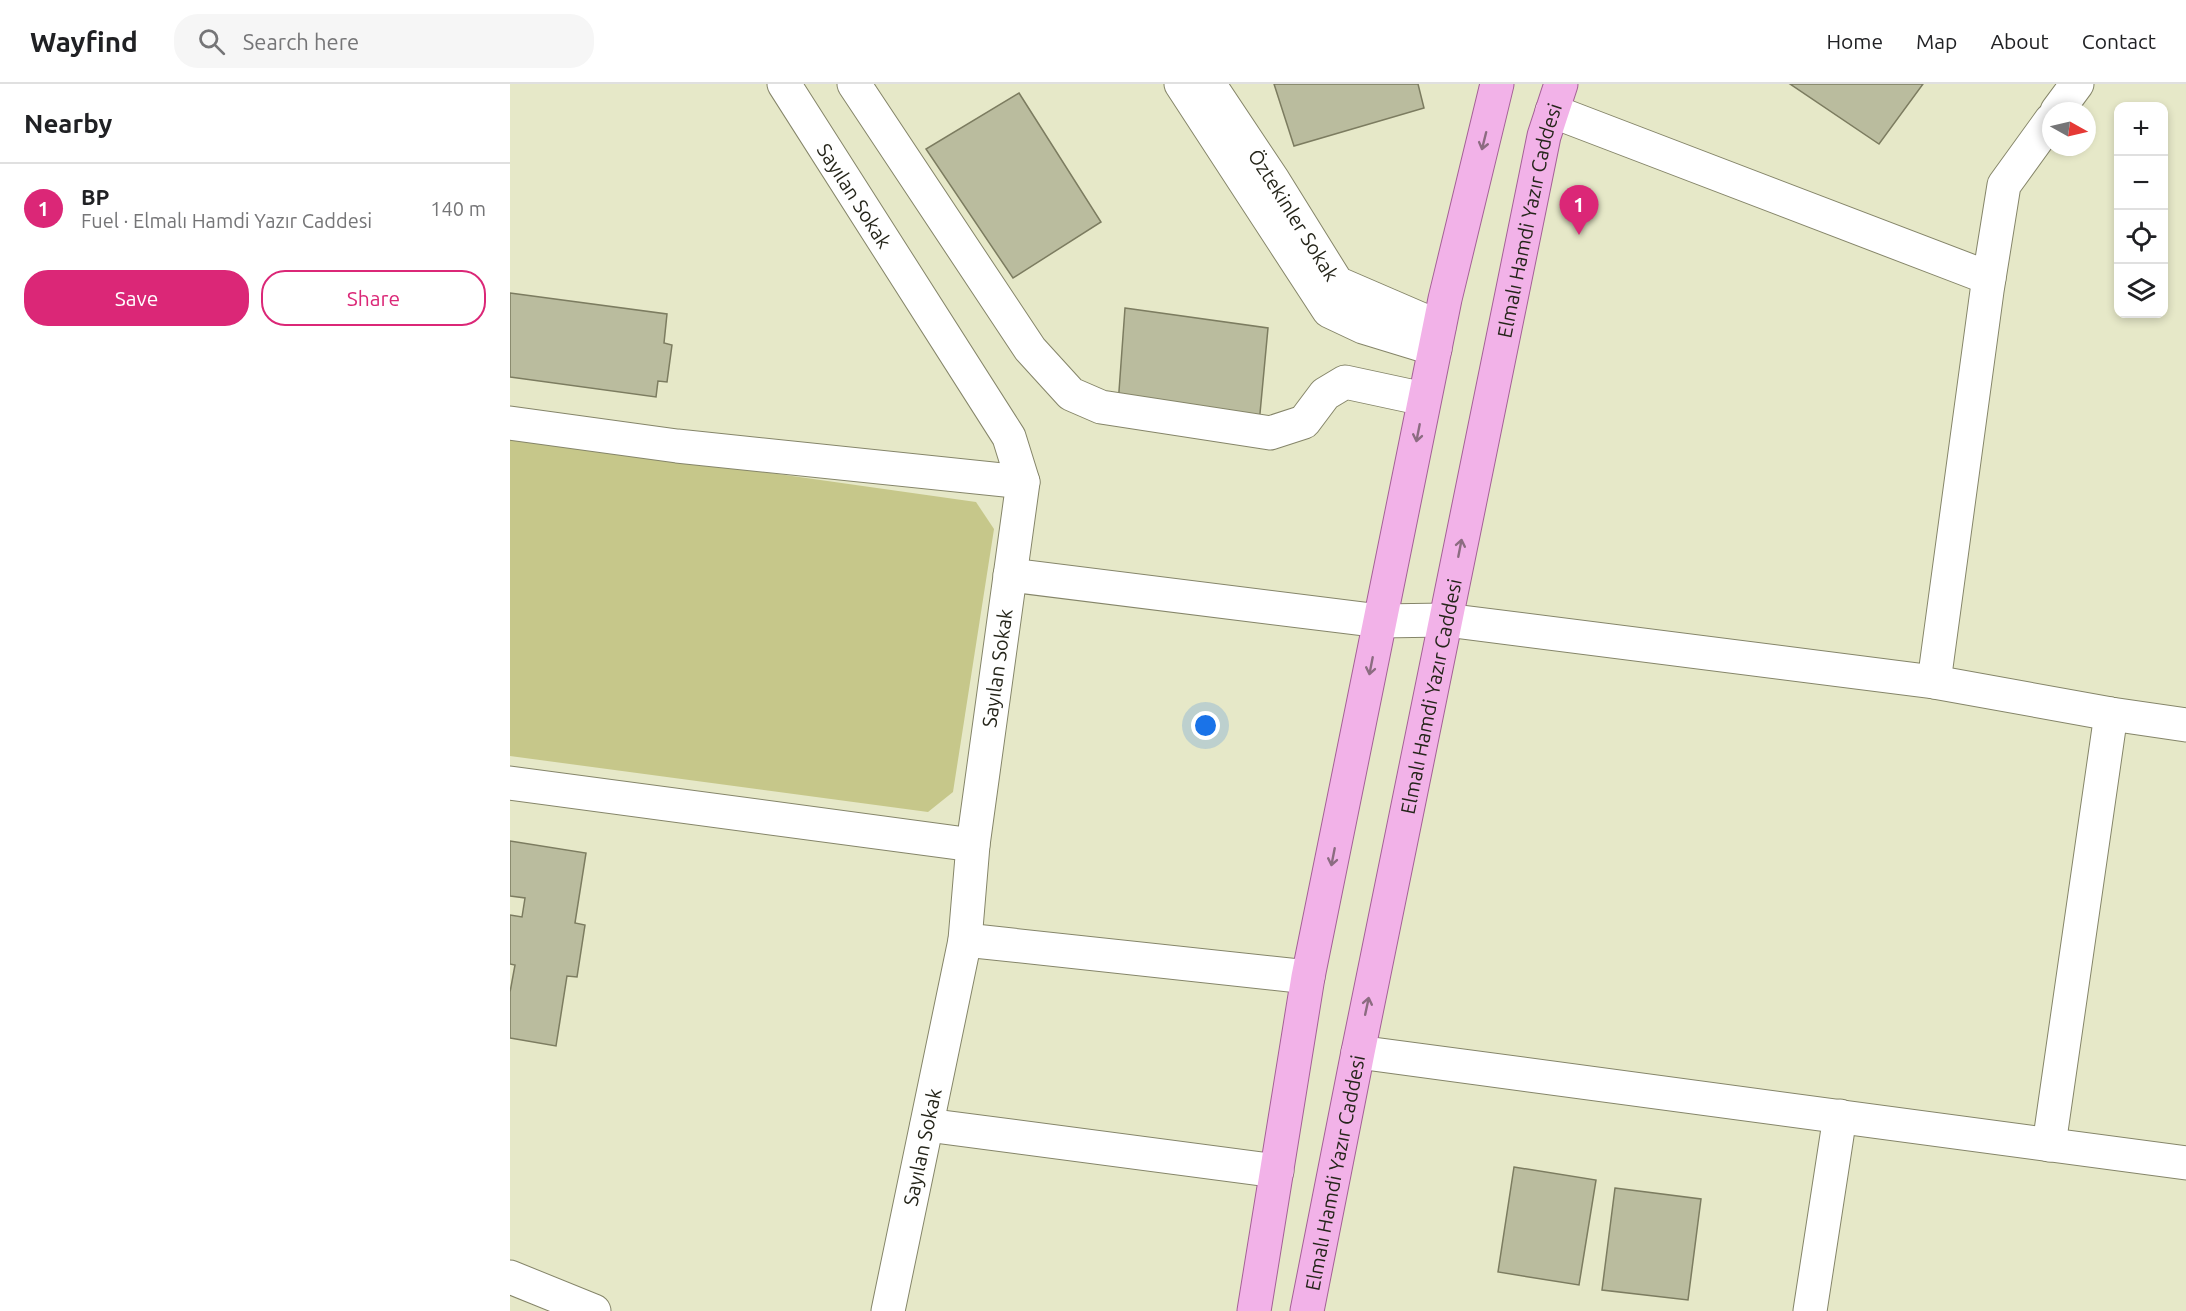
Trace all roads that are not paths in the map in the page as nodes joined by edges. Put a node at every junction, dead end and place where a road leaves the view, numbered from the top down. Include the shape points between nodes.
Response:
1 (784, 84) edge
2 (854, 84) edge
3 (1181, 84) edge
4 (1209, 84) edge
5 (1497, 84) edge
6 (1556, 98) edge
7 (2062, 99) edge
8 (1989, 278) junction
9 (1437, 338) junction
10 (1424, 399) junction
11 (510, 423) edge
12 (1023, 482) junction
13 (1010, 575) junction
14 (1446, 620) junction
15 (1380, 621) junction
16 (1934, 682) junction
17 (2111, 714) junction
18 (2186, 725) edge
19 (510, 783) edge
20 (973, 845) junction
21 (965, 940) junction
22 (1308, 977) junction
23 (1358, 1052) junction
24 (1840, 1116) junction
25 (927, 1125) junction
26 (2049, 1145) junction
27 (2186, 1163) edge
28 (1277, 1172) junction
29 (510, 1277) edge
30 (594, 1311) edge
31 (888, 1311) edge
32 (1254, 1311) edge
33 (1307, 1311) edge
34 (1810, 1311) edge

1 - 12 street, Sayılan Sokak via 1009,437
2 - 10 street via 1030,349 1071,394 1101,407 1270,433 1304,422 1325,394 1345,382
3 - 9 street via 1329,311 1363,327
4 - 9 street, Öztekinler Sokak via 1336,283
5 -> 9 main road
6 - 8 street
14 -> 6 main road, Elmalı Hamdi Yazır Caddesi via 1544,136
7 - 8 street via 2004,185
8 - 16 street
9 - 10 main road
10 -> 15 main road
11 - 12 street via 677,446
12 - 13 street, Sayılan Sokak
13 - 15 street
13 - 20 street, Sayılan Sokak
14 - 15 street
14 - 16 street
23 -> 14 main road, Elmalı Hamdi Yazır Caddesi
15 -> 22 main road
16 - 17 street
17 - 18 street
17 - 26 street
19 - 20 street
20 - 21 street, Sayılan Sokak
21 - 22 street
21 - 25 street, Sayılan Sokak
22 - 28 main road
23 - 24 street
23 - 33 main road, Elmalı Hamdi Yazır Caddesi
24 - 26 street
24 - 34 street
25 - 28 street
25 - 31 street, Sayılan Sokak
26 - 27 street
28 - 32 main road
29 - 30 street

